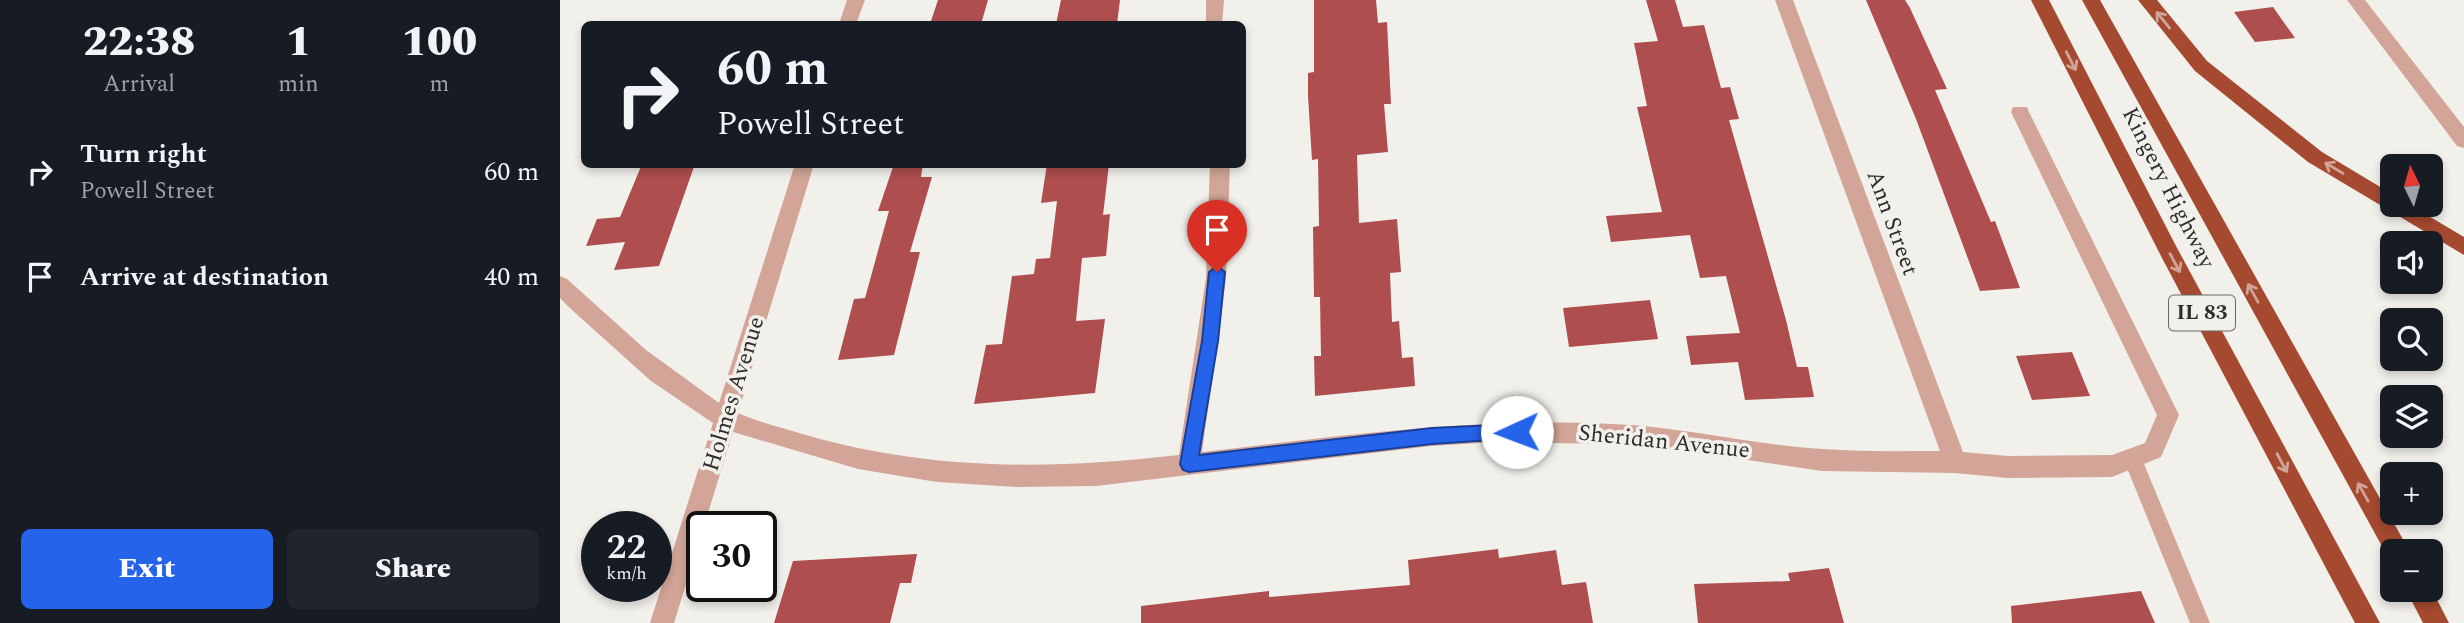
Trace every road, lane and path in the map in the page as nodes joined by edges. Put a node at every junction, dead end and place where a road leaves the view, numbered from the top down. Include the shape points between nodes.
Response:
1 (856, 0) edge
2 (1215, 0) edge
3 (1784, 0) edge
4 (2040, 0) edge
5 (2091, 0) edge
6 (2147, 0) edge
7 (2356, 0) edge
8 (849, 21) edge
9 (1214, 21) edge
10 (2020, 112) dead end
11 (2464, 141) edge
12 (804, 168) edge
13 (1220, 168) edge
14 (2380, 196) edge
15 (2414, 217) edge
16 (2464, 247) edge
17 (560, 285) edge
18 (727, 419) junction
19 (2132, 458) junction
20 (1955, 462) junction
21 (1189, 464) junction
22 (2390, 539) edge
23 (2425, 602) edge
24 (662, 623) edge
25 (2200, 623) edge
26 (2368, 623) edge
27 (2437, 623) edge

1 - 8 street
2 - 9 street
3 - 20 street, Ann Street
4 -> 26 highway, Kingery Highway / IL 83
22 -> 5 highway, Kingery Highway / IL 83
14 -> 6 highway via 2315,157 2201,66
7 - 11 street
10 - 19 street, Sheridan Avenue via 2168,415 2153,450
12 - 18 street, Holmes Avenue
13 - 21 street via 1212,327
15 - 16 highway
17 - 18 street, Sheridan Avenue via 654,370
18 - 21 street, Sheridan Avenue via 815,449 953,475 1043,478
18 - 24 street, Holmes Avenue
19 - 20 street, Sheridan Avenue via 2112,466 2008,467
19 - 25 lane
20 - 21 street, Sheridan Avenue via 1822,460 1673,439 1561,432 1432,436
23 - 27 highway

